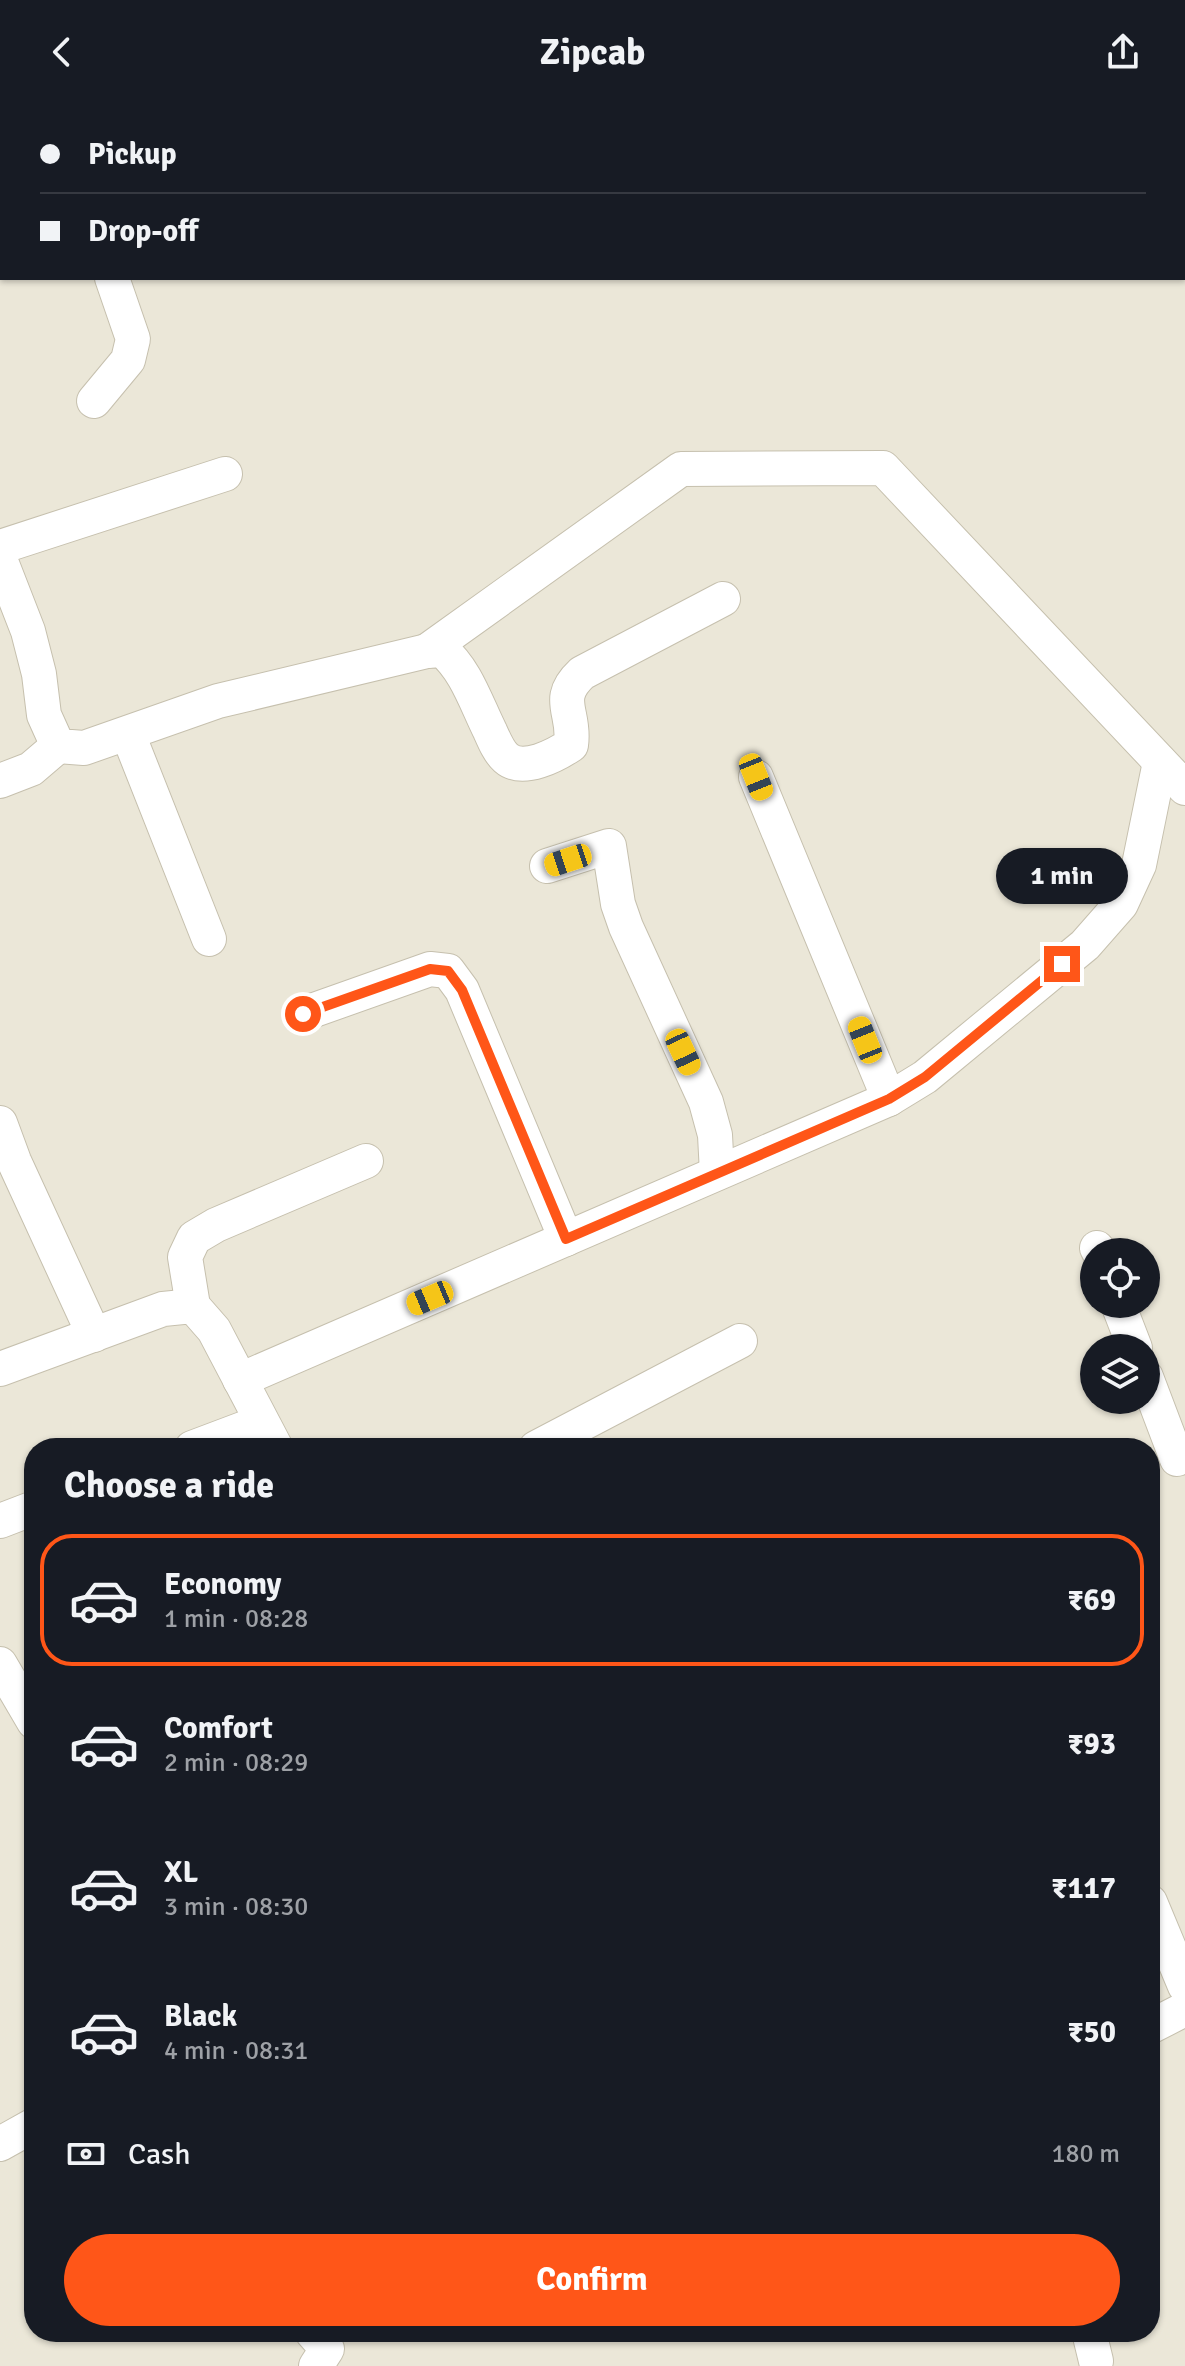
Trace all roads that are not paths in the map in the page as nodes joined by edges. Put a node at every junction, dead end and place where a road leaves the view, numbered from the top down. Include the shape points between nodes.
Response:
1 (113, 280) edge
2 (94, 401) dead end
3 (225, 474) dead end
4 (0, 547) edge
5 (0, 559) edge
6 (723, 599) dead end
7 (427, 651) junction
8 (128, 734) junction
9 (58, 746) junction
10 (1160, 762) junction
11 (756, 777) dead end
12 (0, 781) edge
13 (1185, 788) edge
14 (547, 866) dead end
15 (209, 939) dead end
16 (303, 1014) dead end
17 (889, 1099) junction
18 (0, 1123) edge
19 (366, 1161) dead end
20 (717, 1173) junction
21 (566, 1239) junction
22 (193, 1306) junction
23 (94, 1335) junction
24 (740, 1341) dead end
25 (0, 1369) edge
26 (240, 1380) junction
27 (1157, 1414) edge
28 (268, 1435) edge
29 (565, 1438) edge
30 (1171, 1462) edge
31 (24, 1512) edge
32 (0, 1521) edge
33 (0, 1664) edge
34 (24, 1705) edge
35 (1160, 1926) edge
36 (1185, 1986) edge
37 (1185, 2009) edge
38 (1160, 2022) edge
39 (24, 2131) edge
40 (0, 2144) edge

1 - 2 street via 133,339 128,360
3 - 4 street
5 - 9 street via 28,631 44,715
6 - 7 street via 582,673 569,685 566,702 574,728 571,745 522,764 507,760 497,745 456,661 442,650
7 - 8 street via 231,697
7 - 10 street via 681,469 883,468
8 - 9 street via 84,748
8 - 15 street
9 - 12 street via 31,769
10 - 13 street
10 - 17 street via 1139,865 1121,904 1085,945 925,1077
11 - 17 street
14 - 20 street via 609,846 626,927 706,1102
16 - 21 street via 430,969 448,971 462,990
17 - 20 street
18 - 23 street
19 - 22 street via 194,1238 185,1257
20 - 21 street
21 - 26 street
22 - 23 street via 163,1309
22 - 26 street via 214,1330
23 - 25 street
24 - 29 street
26 - 28 street
27 - 30 street
31 - 32 street
33 - 34 street
35 - 36 street
37 - 38 street
39 - 40 street

